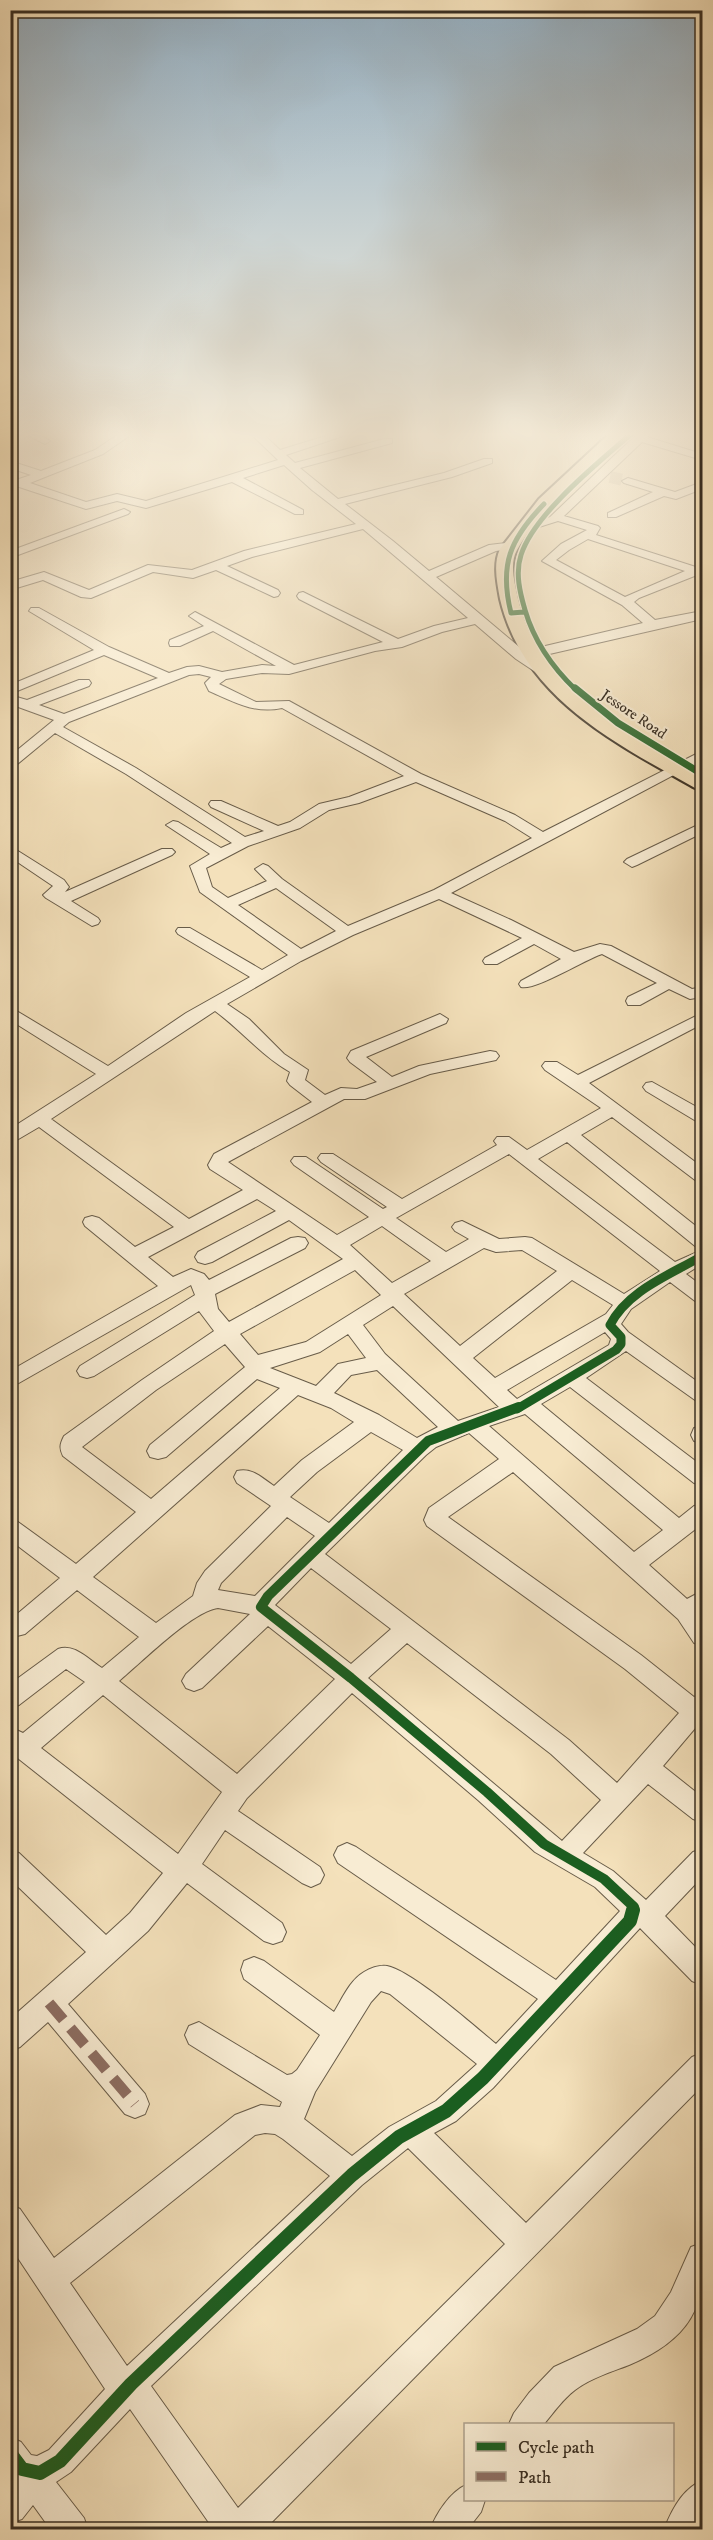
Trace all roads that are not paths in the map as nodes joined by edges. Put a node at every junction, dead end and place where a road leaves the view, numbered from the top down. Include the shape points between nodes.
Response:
1 (34, 553) edge
2 (254, 553) edge
3 (399, 553) edge
4 (482, 553) edge
5 (507, 553) edge
6 (523, 553) edge
7 (559, 553) edge
8 (639, 553) edge
9 (17, 560) edge
10 (216, 565) junction
11 (700, 572) edge
12 (44, 576) junction
13 (428, 576) junction
14 (10, 586) edge
15 (274, 593) dead end
16 (303, 596) dead end
17 (626, 602) junction
18 (35, 611) dead end
19 (517, 612) junction
20 (702, 615) edge
21 (195, 616) dead end
22 (478, 620) junction
23 (652, 624) junction
24 (214, 626) junction
25 (175, 643) dead end
26 (397, 644) junction
27 (104, 650) junction
28 (532, 654) junction
29 (292, 669) junction
30 (222, 676) junction
31 (166, 677) junction
32 (84, 682) dead end
33 (10, 690) edge
34 (10, 699) edge
35 (27, 705) junction
36 (59, 723) junction
37 (643, 745) junction
38 (10, 763) edge
39 (692, 766) edge
40 (416, 777) junction
41 (702, 784) edge
42 (216, 804) dead end
43 (173, 825) dead end
44 (702, 827) edge
45 (275, 830) junction
46 (544, 839) junction
47 (243, 843) junction
48 (10, 850) edge
49 (168, 852) dead end
50 (220, 854) junction
51 (632, 862) dead end
52 (263, 869) dead end
53 (277, 882) junction
54 (439, 893) junction
55 (59, 900) junction
56 (228, 904) junction
57 (92, 921) dead end
58 (184, 932) dead end
59 (347, 932) junction
60 (534, 938) junction
61 (300, 956) junction
62 (575, 958) junction
63 (491, 961) dead end
64 (262, 977) junction
65 (669, 983) junction
66 (527, 984) dead end
67 (698, 996) edge
68 (634, 1000) dead end
69 (216, 1003) junction
70 (10, 1012) edge
71 (702, 1018) edge
72 (440, 1019) dead end
73 (490, 1056) dead end
74 (551, 1066) dead end
75 (108, 1074) junction
76 (577, 1082) junction
77 (390, 1083) junction
78 (652, 1087) dead end
79 (324, 1103) junction
80 (613, 1109) junction
81 (702, 1118) edge
82 (39, 1119) junction
83 (568, 1134) junction
84 (10, 1138) edge
85 (327, 1158) dead end
86 (526, 1158) junction
87 (300, 1161) dead end
88 (702, 1176) edge
89 (259, 1190) junction
90 (399, 1206) junction
91 (291, 1211) junction
92 (382, 1217) junction
93 (92, 1222) dead end
94 (462, 1227) dead end
95 (188, 1228) junction
96 (483, 1240) junction
97 (702, 1241) edge
98 (298, 1243) dead end
99 (336, 1244) junction
100 (702, 1256) edge
101 (134, 1257) junction
102 (205, 1257) dead end
103 (357, 1260) junction
104 (445, 1261) junction
105 (571, 1271) junction
106 (673, 1273) junction
107 (171, 1286) junction
108 (206, 1293) junction
109 (392, 1294) junction
110 (702, 1296) edge
111 (620, 1320) junction
112 (351, 1323) junction
113 (226, 1333) junction
114 (460, 1357) junction
115 (378, 1359) junction
116 (257, 1368) junction
117 (87, 1371) dead end
118 (570, 1376) junction
119 (10, 1381) edge
120 (295, 1386) junction
121 (493, 1389) junction
122 (320, 1394) junction
123 (702, 1395) edge
124 (521, 1406) junction
125 (372, 1421) junction
126 (464, 1427) junction
127 (418, 1449) junction
128 (158, 1451) dead end
129 (514, 1460) junction
130 (245, 1477) dead end
131 (702, 1477) edge
132 (281, 1502) junction
133 (152, 1512) junction
134 (702, 1512) edge
135 (10, 1528) edge
136 (678, 1530) junction
137 (330, 1535) junction
138 (311, 1555) junction
139 (633, 1565) junction
140 (77, 1577) junction
141 (203, 1600) junction
142 (694, 1606) edge
143 (263, 1610) junction
144 (10, 1622) edge
145 (407, 1629) junction
146 (156, 1636) junction
147 (702, 1636) edge
148 (351, 1678) junction
149 (102, 1681) junction
150 (194, 1681) dead end
151 (10, 1698) edge
152 (699, 1708) edge
153 (16, 1741) edge
154 (646, 1768) junction
155 (238, 1790) junction
156 (618, 1800) junction
157 (702, 1811) edge
158 (221, 1814) junction
159 (348, 1855) dead end
160 (563, 1857) junction
161 (702, 1860) edge
162 (10, 1861) edge
163 (183, 1869) junction
164 (311, 1875) dead end
165 (640, 1912) junction
166 (273, 1932) dead end
167 (106, 1953) junction
168 (254, 1970) dead end
169 (702, 1972) edge
170 (558, 1997) junction
171 (50, 2003) junction
172 (337, 2031) junction
173 (199, 2035) dead end
174 (10, 2038) edge
175 (497, 2062) junction
176 (702, 2067) edge
177 (304, 2084) junction
178 (135, 2104) dead end
179 (287, 2126) junction
180 (411, 2131) junction
181 (352, 2175) junction
182 (10, 2218) edge
183 (526, 2244) junction
184 (702, 2258) edge
185 (51, 2279) junction
186 (128, 2387) junction
187 (526, 2423) edge
188 (10, 2454) edge
189 (37, 2476) junction
190 (702, 2497) edge
191 (467, 2501) edge
192 (10, 2507) edge
193 (72, 2529) edge
194 (234, 2529) edge
195 (240, 2529) edge
196 (446, 2529) edge
197 (680, 2529) edge

1 - 9 street
2 - 10 street
3 - 13 street
4 - 13 street
5 - 19 highway via 505,573
6 - 19 highway, Jessore Road via 519,566
7 - 17 street via 548,561
8 - 11 street
9 - 12 street
10 - 12 street via 188,574 152,568 91,594
10 - 15 street
11 - 17 street via 635,595
12 - 14 street
13 - 22 street
16 - 26 street
17 - 23 street
18 - 27 street
19 - 28 highway, Jessore Road
20 - 23 street
21 - 24 street
22 - 26 street
22 - 28 street
23 - 28 street
24 - 25 street
24 - 29 street
26 - 29 street
27 - 31 street
27 - 33 street
28 - 37 highway, Jessore Road
28 - 37 highway via 569,699 600,722
29 - 30 street
30 - 31 street via 194,670
30 - 40 street via 212,682 214,688 254,706 284,704
31 - 36 street
32 - 35 street
34 - 35 street
35 - 36 street
36 - 38 street
36 - 47 street
37 - 39 highway, Jessore Road
39 - 41 highway, Jessore Road
39 - 46 street
40 - 45 street via 324,807 295,825
40 - 46 street via 510,818
42 - 45 street
43 - 50 street
44 - 51 street
45 - 47 street
46 - 54 street
47 - 50 street
48 - 55 street via 59,884 61,887 50,893
49 - 55 street
50 - 56 street via 197,869 205,889
52 - 53 street
53 - 56 street
53 - 59 street
54 - 59 street
54 - 60 street
55 - 57 street
56 - 61 street
58 - 64 street
59 - 61 street
60 - 62 street
60 - 63 street
61 - 64 street
62 - 65 street via 605,949
62 - 66 street
64 - 69 street
65 - 67 street
65 - 68 street
69 - 75 street
69 - 79 street via 278,1058 298,1070 296,1081
70 - 75 street
71 - 76 street
72 - 77 street via 357,1055
73 - 77 street via 425,1070
74 - 76 street
75 - 82 street
76 - 80 street
77 - 79 street via 359,1095 341,1093
78 - 81 street
79 - 89 street via 220,1158 217,1165
80 - 83 street
80 - 88 street
82 - 84 street
82 - 95 street
83 - 86 street
83 - 97 street
85 - 90 street
86 - 90 street via 507,1143
86 - 106 street
87 - 92 street
89 - 91 street
89 - 95 street
90 - 92 street
91 - 99 street
91 - 102 street
92 - 99 street
92 - 104 street
93 - 101 street
94 - 96 street
95 - 101 street
96 - 104 street
96 - 105 street via 495,1246 525,1243
98 - 108 street
99 - 103 street
100 - 106 street
101 - 107 street
103 - 109 street
103 - 113 street
104 - 109 street
105 - 111 street
105 - 114 street
106 - 110 street
106 - 111 street
107 - 108 street via 191,1276 199,1280
107 - 119 street
108 - 113 street via 206,1307
108 - 117 street
109 - 112 street
109 - 114 street
111 - 118 street via 621,1344 616,1350
111 - 121 street
111 - 123 street
112 - 115 street
112 - 116 street via 313,1347 273,1357
113 - 116 street
113 - 133 street via 140,1391 70,1446
114 - 121 street
115 - 122 street via 370,1365 345,1369
115 - 126 street
116 - 120 street
116 - 128 street
118 - 124 street
118 - 131 street
120 - 122 street
120 - 133 street
121 - 124 street
122 - 125 street
124 - 126 street
124 - 136 street
125 - 127 street
125 - 132 street via 303,1471
126 - 127 street
126 - 129 street
127 - 137 street
129 - 139 street
129 - 152 street via 443,1509 435,1520
130 - 132 street
132 - 137 street
132 - 141 street via 213,1576
133 - 140 street
134 - 136 street
135 - 140 street
136 - 139 street
137 - 138 street
138 - 143 street via 268,1596
138 - 145 street
139 - 142 street
140 - 144 street via 17,1627
140 - 146 street
141 - 143 street via 225,1599
141 - 146 street
142 - 147 street
143 - 148 street
143 - 150 street
145 - 148 street
145 - 156 street via 560,1746
146 - 149 street
148 - 155 street
148 - 160 street
149 - 151 street via 66,1656
149 - 153 street via 28,1744
149 - 155 street
152 - 154 street
153 - 163 street
154 - 156 street
154 - 157 street
155 - 158 street
156 - 160 street
158 - 163 street
158 - 164 street
159 - 170 street
160 - 165 street via 604,1879
161 - 165 street
162 - 167 street
163 - 166 street
163 - 167 street via 139,1922
165 - 169 street
165 - 170 street
167 - 171 street
168 - 172 street
170 - 175 street
171 - 174 street
171 - 178 street
172 - 175 street via 361,1993 381,1977 391,1979
172 - 177 street
173 - 177 street via 283,2088 295,2090
175 - 180 street via 446,2111
176 - 183 street
177 - 179 street
179 - 181 street
179 - 185 street via 272,2119 245,2125
180 - 181 street
180 - 183 street
181 - 186 street
182 - 185 street
183 - 195 street
184 - 187 street via 666,2328 569,2375
185 - 186 street
186 - 189 street via 60,2461
186 - 194 street
188 - 189 street via 22,2469
189 - 192 street
189 - 193 street
190 - 197 street
191 - 196 street

